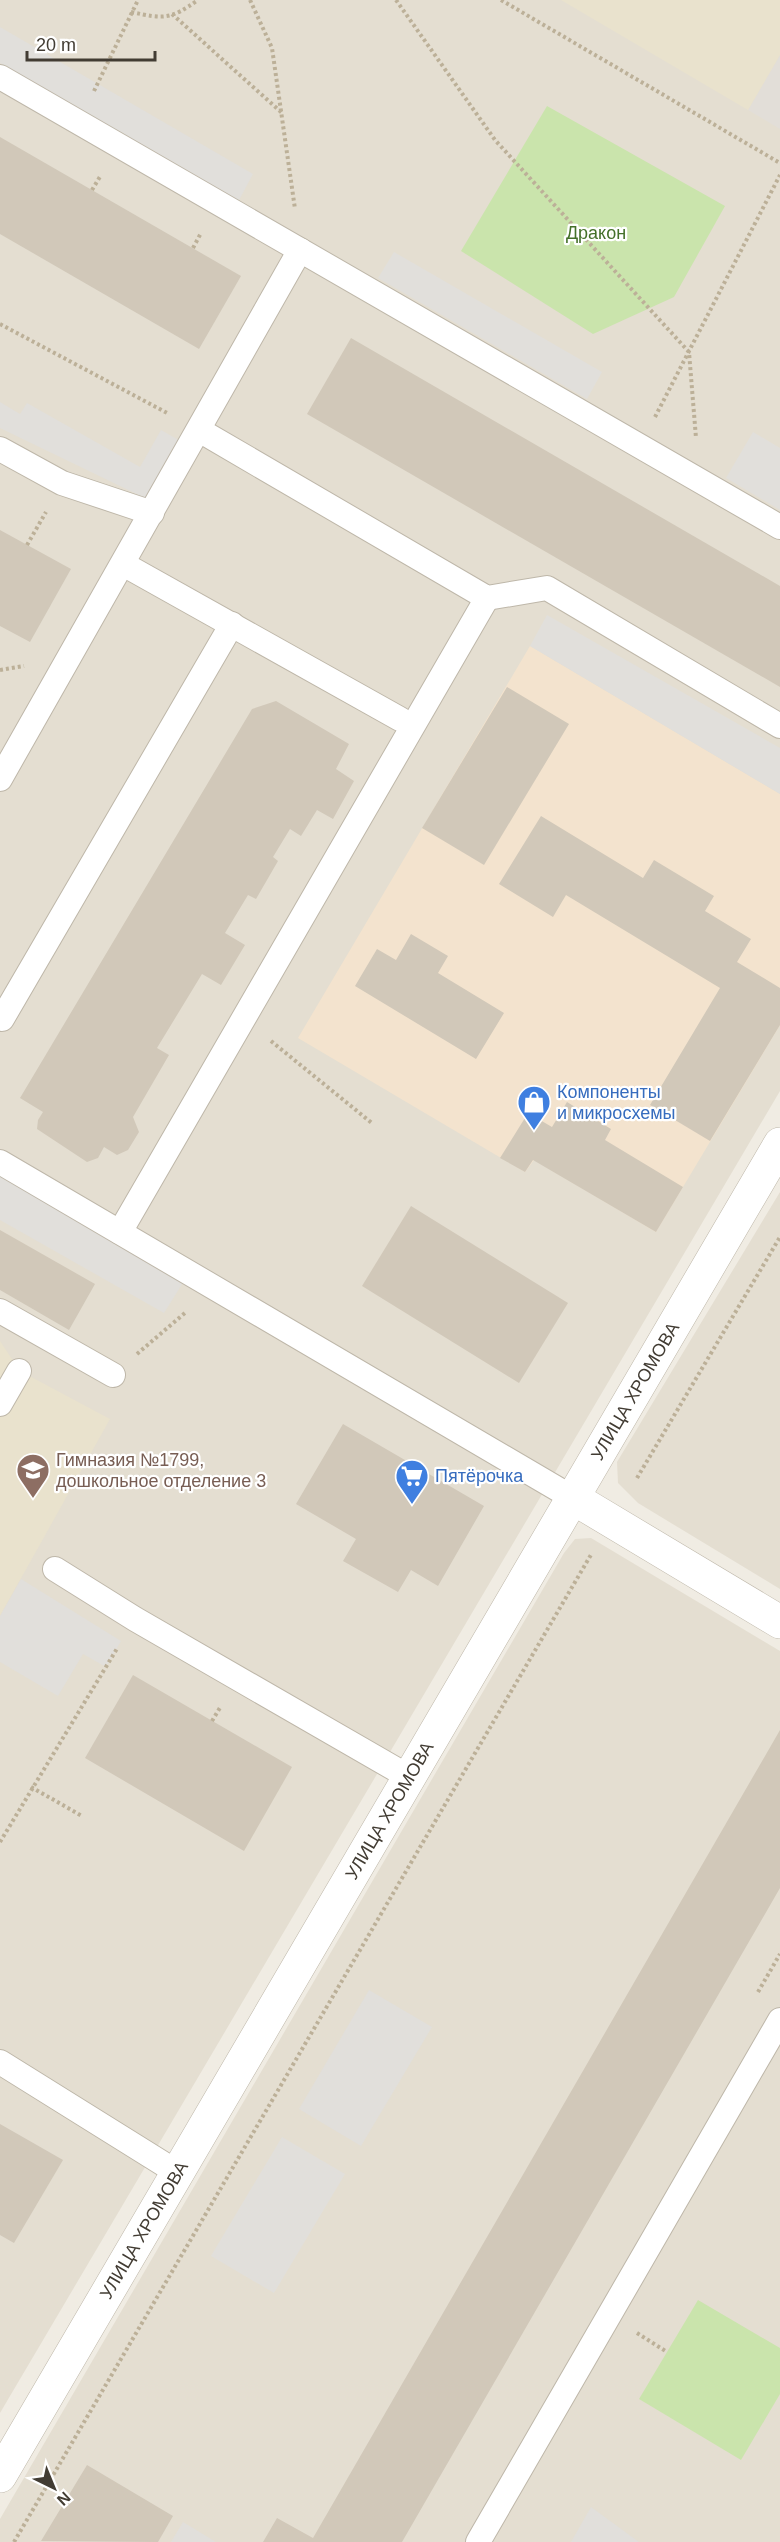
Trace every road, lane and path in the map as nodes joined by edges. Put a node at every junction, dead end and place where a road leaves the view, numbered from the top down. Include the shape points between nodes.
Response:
1 (138, 0) edge
2 (198, 0) edge
3 (250, 0) edge
4 (396, 0) edge
5 (501, 0) edge
6 (131, 12) junction
7 (171, 14) junction
8 (0, 77) edge
9 (283, 114) junction
10 (79, 122) junction
11 (780, 163) edge
12 (780, 175) edge
13 (300, 250) junction
14 (0, 324) edge
15 (689, 352) junction
16 (200, 430) junction
17 (640, 446) junction
18 (0, 449) edge
19 (699, 480) junction
20 (153, 513) junction
21 (780, 527) edge
22 (123, 564) junction
23 (487, 598) junction
24 (232, 624) junction
25 (400, 719) dead end
26 (780, 726) edge
27 (0, 779) edge
28 (244, 1018) junction
29 (2, 1019) dead end
30 (373, 1124) dead end
31 (780, 1144) edge
32 (0, 1162) edge
33 (120, 1232) junction
34 (780, 1237) edge
35 (214, 1288) junction
36 (0, 1311) edge
37 (20, 1371) dead end
38 (113, 1375) joint
39 (0, 1404) edge
40 (637, 1478) dead end
41 (573, 1498) junction
42 (592, 1552) dead end
43 (55, 1569) dead end
44 (135, 1619) junction
45 (780, 1622) edge
46 (409, 1777) junction
47 (31, 1787) junction
48 (82, 1816) dead end
49 (0, 1842) edge
50 (780, 2020) edge
51 (0, 2062) edge
52 (178, 2173) junction
53 (0, 2476) edge
54 (14, 2542) edge
55 (478, 2542) edge

1 - 6 path
2 - 7 path
3 - 9 path via 272,48
4 - 15 path via 495,140
5 - 11 path
6 - 7 path via 162,19
6 - 10 path
7 - 9 path
8 - 10 lane
9 - 13 path
10 - 13 lane
12 - 15 path
13 - 16 lane
13 - 17 lane
14 - 16 path
15 - 17 path
15 - 19 path
16 - 20 lane
16 - 23 lane
17 - 19 lane
18 - 20 lane via 62,483
19 - 21 lane
20 - 22 lane
22 - 24 lane
22 - 27 lane
23 - 26 lane via 548,588
23 - 28 lane
24 - 25 lane
24 - 29 lane
28 - 30 path
28 - 33 lane
31 - 41 street, УЛИЦА ХРОМОВА
32 - 33 lane
33 - 35 lane
34 - 40 path
35 - 38 path
35 - 41 lane
36 - 38 lane
37 - 39 lane
41 - 45 street
41 - 46 street, УЛИЦА ХРОМОВА
42 - 54 path
43 - 44 lane
44 - 46 lane
44 - 47 path
46 - 52 street, УЛИЦА ХРОМОВА
47 - 48 path
47 - 49 path
50 - 55 lane
51 - 52 lane
52 - 53 street, УЛИЦА ХРОМОВА

